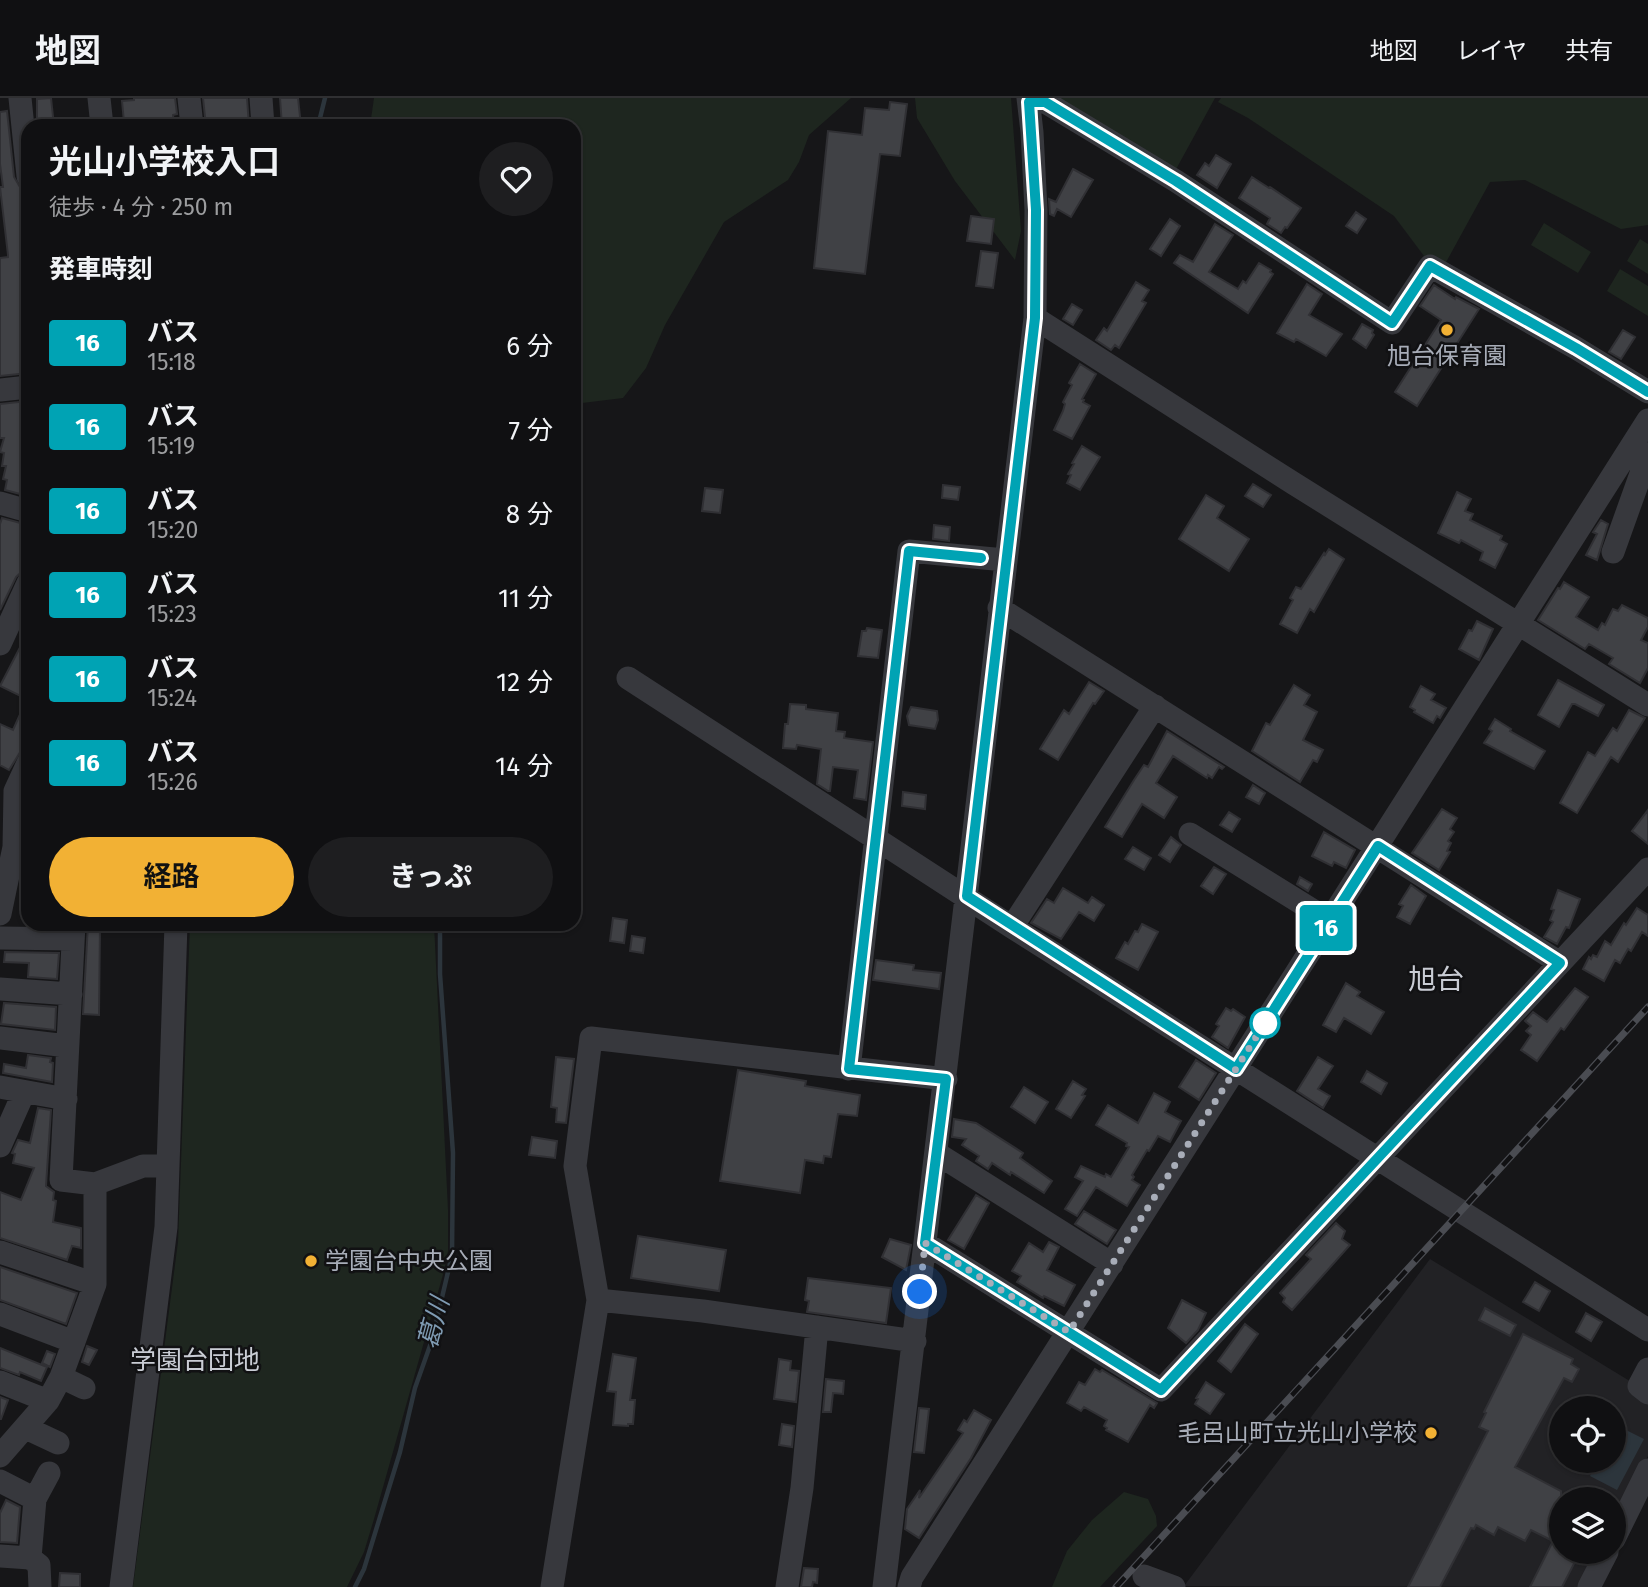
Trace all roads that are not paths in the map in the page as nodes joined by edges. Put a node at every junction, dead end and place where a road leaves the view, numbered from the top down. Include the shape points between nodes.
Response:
1 (20, 98) edge
2 (99, 98) edge
3 (189, 98) edge
4 (261, 98) edge
5 (1028, 100) edge
6 (22, 119) edge
7 (101, 119) edge
8 (191, 119) edge
9 (263, 119) edge
10 (1035, 318) junction
11 (21, 388) edge
12 (0, 390) edge
13 (1648, 392) edge
14 (1648, 420) edge
15 (1648, 454) edge
16 (0, 503) edge
17 (21, 509) edge
18 (1613, 552) dead end
19 (1005, 560) junction
20 (21, 598) edge
21 (999, 608) junction
22 (1518, 625) junction
23 (0, 644) edge
24 (628, 678) dead end
25 (1648, 705) edge
26 (1155, 706) junction
27 (21, 771) edge
28 (7, 786) edge
29 (1190, 834) dead end
30 (876, 838) junction
31 (1378, 846) junction
32 (1648, 869) edge
33 (17, 887) edge
34 (967, 896) junction
35 (0, 914) edge
36 (1330, 921) junction
37 (1012, 927) junction
38 (73, 931) edge
39 (176, 931) edge
40 (0, 938) edge
41 (1560, 963) junction
42 (0, 989) edge
43 (71, 994) junction
44 (0, 1038) edge
45 (67, 1046) junction
46 (849, 1069) junction
47 (1236, 1069) junction
48 (946, 1079) junction
49 (0, 1087) edge
50 (24, 1092) junction
51 (66, 1099) junction
52 (0, 1146) edge
53 (936, 1153) junction
54 (1379, 1159) junction
55 (168, 1166) junction
56 (95, 1184) junction
57 (925, 1243) junction
58 (0, 1252) edge
59 (1112, 1265) junction
60 (95, 1284) junction
61 (598, 1300) junction
62 (0, 1314) edge
63 (817, 1327) junction
64 (1648, 1330) edge
65 (1069, 1332) junction
66 (915, 1341) junction
67 (74, 1342) junction
68 (1648, 1369) edge
69 (61, 1377) junction
70 (0, 1382) edge
71 (84, 1388) dead end
72 (1648, 1393) edge
73 (48, 1401) junction
74 (26, 1428) junction
75 (58, 1443) dead end
76 (3, 1448) edge
77 (1648, 1471) edge
78 (48, 1473) dead end
79 (0, 1481) edge
80 (35, 1499) junction
81 (1626, 1515) edge
82 (0, 1556) edge
83 (30, 1558) junction
84 (1601, 1564) edge
85 (1144, 1576) dead end
86 (40, 1587) edge
87 (121, 1587) edge
88 (552, 1587) edge
89 (788, 1587) edge
90 (884, 1587) edge
91 (909, 1587) edge
92 (1174, 1587) edge
93 (1589, 1587) edge

1 - 6 street
2 - 7 street
3 - 8 street
4 - 9 street
5 - 10 street via 1036,210
5 - 13 street via 1045,102 1176,181 1392,323 1430,266
10 - 19 street
10 - 22 street
11 - 12 street
14 - 22 street
15 - 18 street
16 - 17 street
19 - 21 street
19 - 30 street via 909,551
20 - 23 street
21 - 26 street
21 - 34 street
22 - 25 street
22 - 31 street
24 - 30 street
26 - 31 street
26 - 37 street
27 - 28 street
28 - 33 street
29 - 36 street
30 - 34 street
30 - 46 street
31 - 36 street
31 - 41 street
32 - 41 street
33 - 35 street
34 - 37 street
34 - 48 street
36 - 47 street
37 - 47 street
38 - 40 street
38 - 43 street
39 - 55 street
41 - 54 street
42 - 43 street
43 - 45 street
44 - 45 street
45 - 51 street
46 - 48 street
46 - 61 street via 591,1038 575,1166
47 - 54 street
47 - 59 street
48 - 53 street
49 - 50 street
50 - 51 street
50 - 52 street
51 - 56 street via 61,1180
53 - 57 street
53 - 59 street
54 - 64 street
54 - 65 street via 1161,1390
55 - 56 street via 143,1166
55 - 87 street via 166,1227
56 - 60 street
57 - 65 street
57 - 66 street
58 - 60 street
59 - 65 street
60 - 67 street
61 - 63 street
61 - 88 street
62 - 67 street
63 - 66 street
63 - 89 street
65 - 91 street
66 - 90 street
67 - 69 street
68 - 72 street via 1639,1386
69 - 71 street
69 - 73 street
70 - 73 street
73 - 74 street
74 - 75 street
74 - 76 street
77 - 81 street
78 - 80 street
79 - 80 street
80 - 83 street
82 - 83 street
83 - 86 street via 39,1564
84 - 93 street
85 - 92 street

